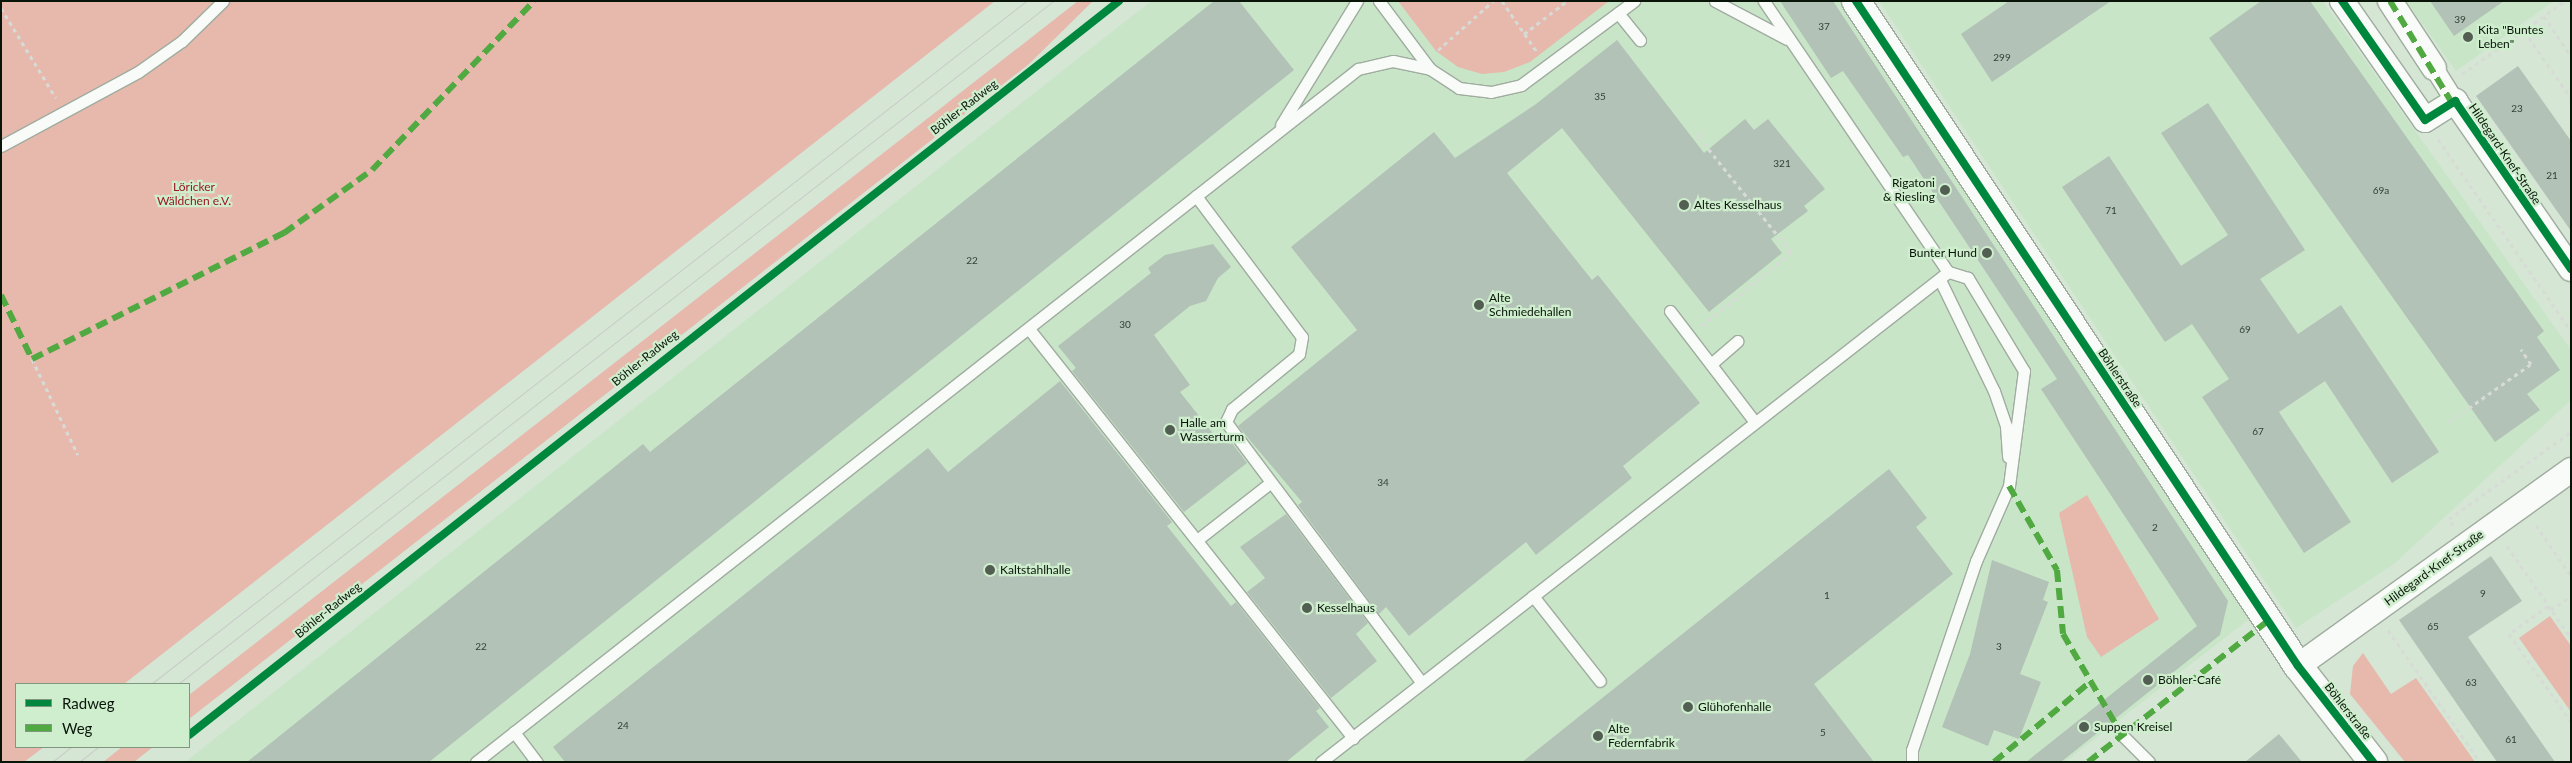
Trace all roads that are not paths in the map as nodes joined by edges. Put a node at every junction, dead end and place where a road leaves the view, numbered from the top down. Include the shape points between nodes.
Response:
1 (224, 1) edge
2 (1358, 1) edge
3 (1379, 1) edge
4 (1634, 1) edge
5 (1715, 1) edge
6 (1764, 1) edge
7 (1856, 1) edge
8 (2342, 1) edge
9 (2390, 1) edge
10 (1618, 13) junction
11 (1640, 40) dead end
12 (1792, 43) junction
13 (1430, 69) junction
14 (2445, 85) junction
15 (1278, 131) junction
16 (1, 146) edge
17 (1196, 196) junction
18 (2571, 269) edge
19 (1944, 276) junction
20 (1670, 311) dead end
21 (1029, 329) junction
22 (1737, 341) dead end
23 (1711, 364) junction
24 (1756, 422) junction
25 (2571, 470) edge
26 (1270, 483) junction
27 (2009, 486) junction
28 (1197, 540) junction
29 (1533, 596) junction
30 (2298, 666) junction
31 (1600, 681) dead end
32 (1422, 683) junction
33 (514, 732) junction
34 (2122, 734) dead end
35 (1353, 738) junction
36 (476, 762) edge
37 (537, 762) edge
38 (1321, 762) edge
39 (1912, 762) edge
40 (2148, 762) edge
41 (2373, 762) edge

1 - 16 lane via 182,41 65,113
2 - 15 lane
3 - 13 lane
4 - 10 lane
5 - 12 lane
6 - 12 lane
7 - 30 street, Böhlerstraße
8 - 14 street, Hildegard-Knef-Straße via 2425,120
9 - 14 street, Hildegard-Knef-Straße
10 - 11 lane
10 - 13 lane via 1521,85 1491,92 1458,88
12 - 19 lane
13 - 15 lane via 1393,62 1358,69
14 - 18 street, Hildegard-Knef-Straße
15 - 17 lane
17 - 21 lane
17 - 26 lane via 1302,337 1299,354 1227,416 1230,429
19 - 24 lane
19 - 27 lane via 2006,426
19 - 27 lane via 1968,278 2024,371
20 - 23 lane
21 - 28 lane
21 - 33 lane
22 - 23 lane
23 - 24 lane
24 - 29 lane
25 - 30 street, Hildegard-Knef-Straße
26 - 28 lane
26 - 32 lane
27 - 39 lane via 1976,561 1912,750
28 - 35 lane
29 - 31 lane
29 - 32 lane
30 - 41 street, Böhlerstraße
32 - 35 lane
33 - 36 lane
33 - 37 lane
34 - 40 lane
35 - 38 lane

